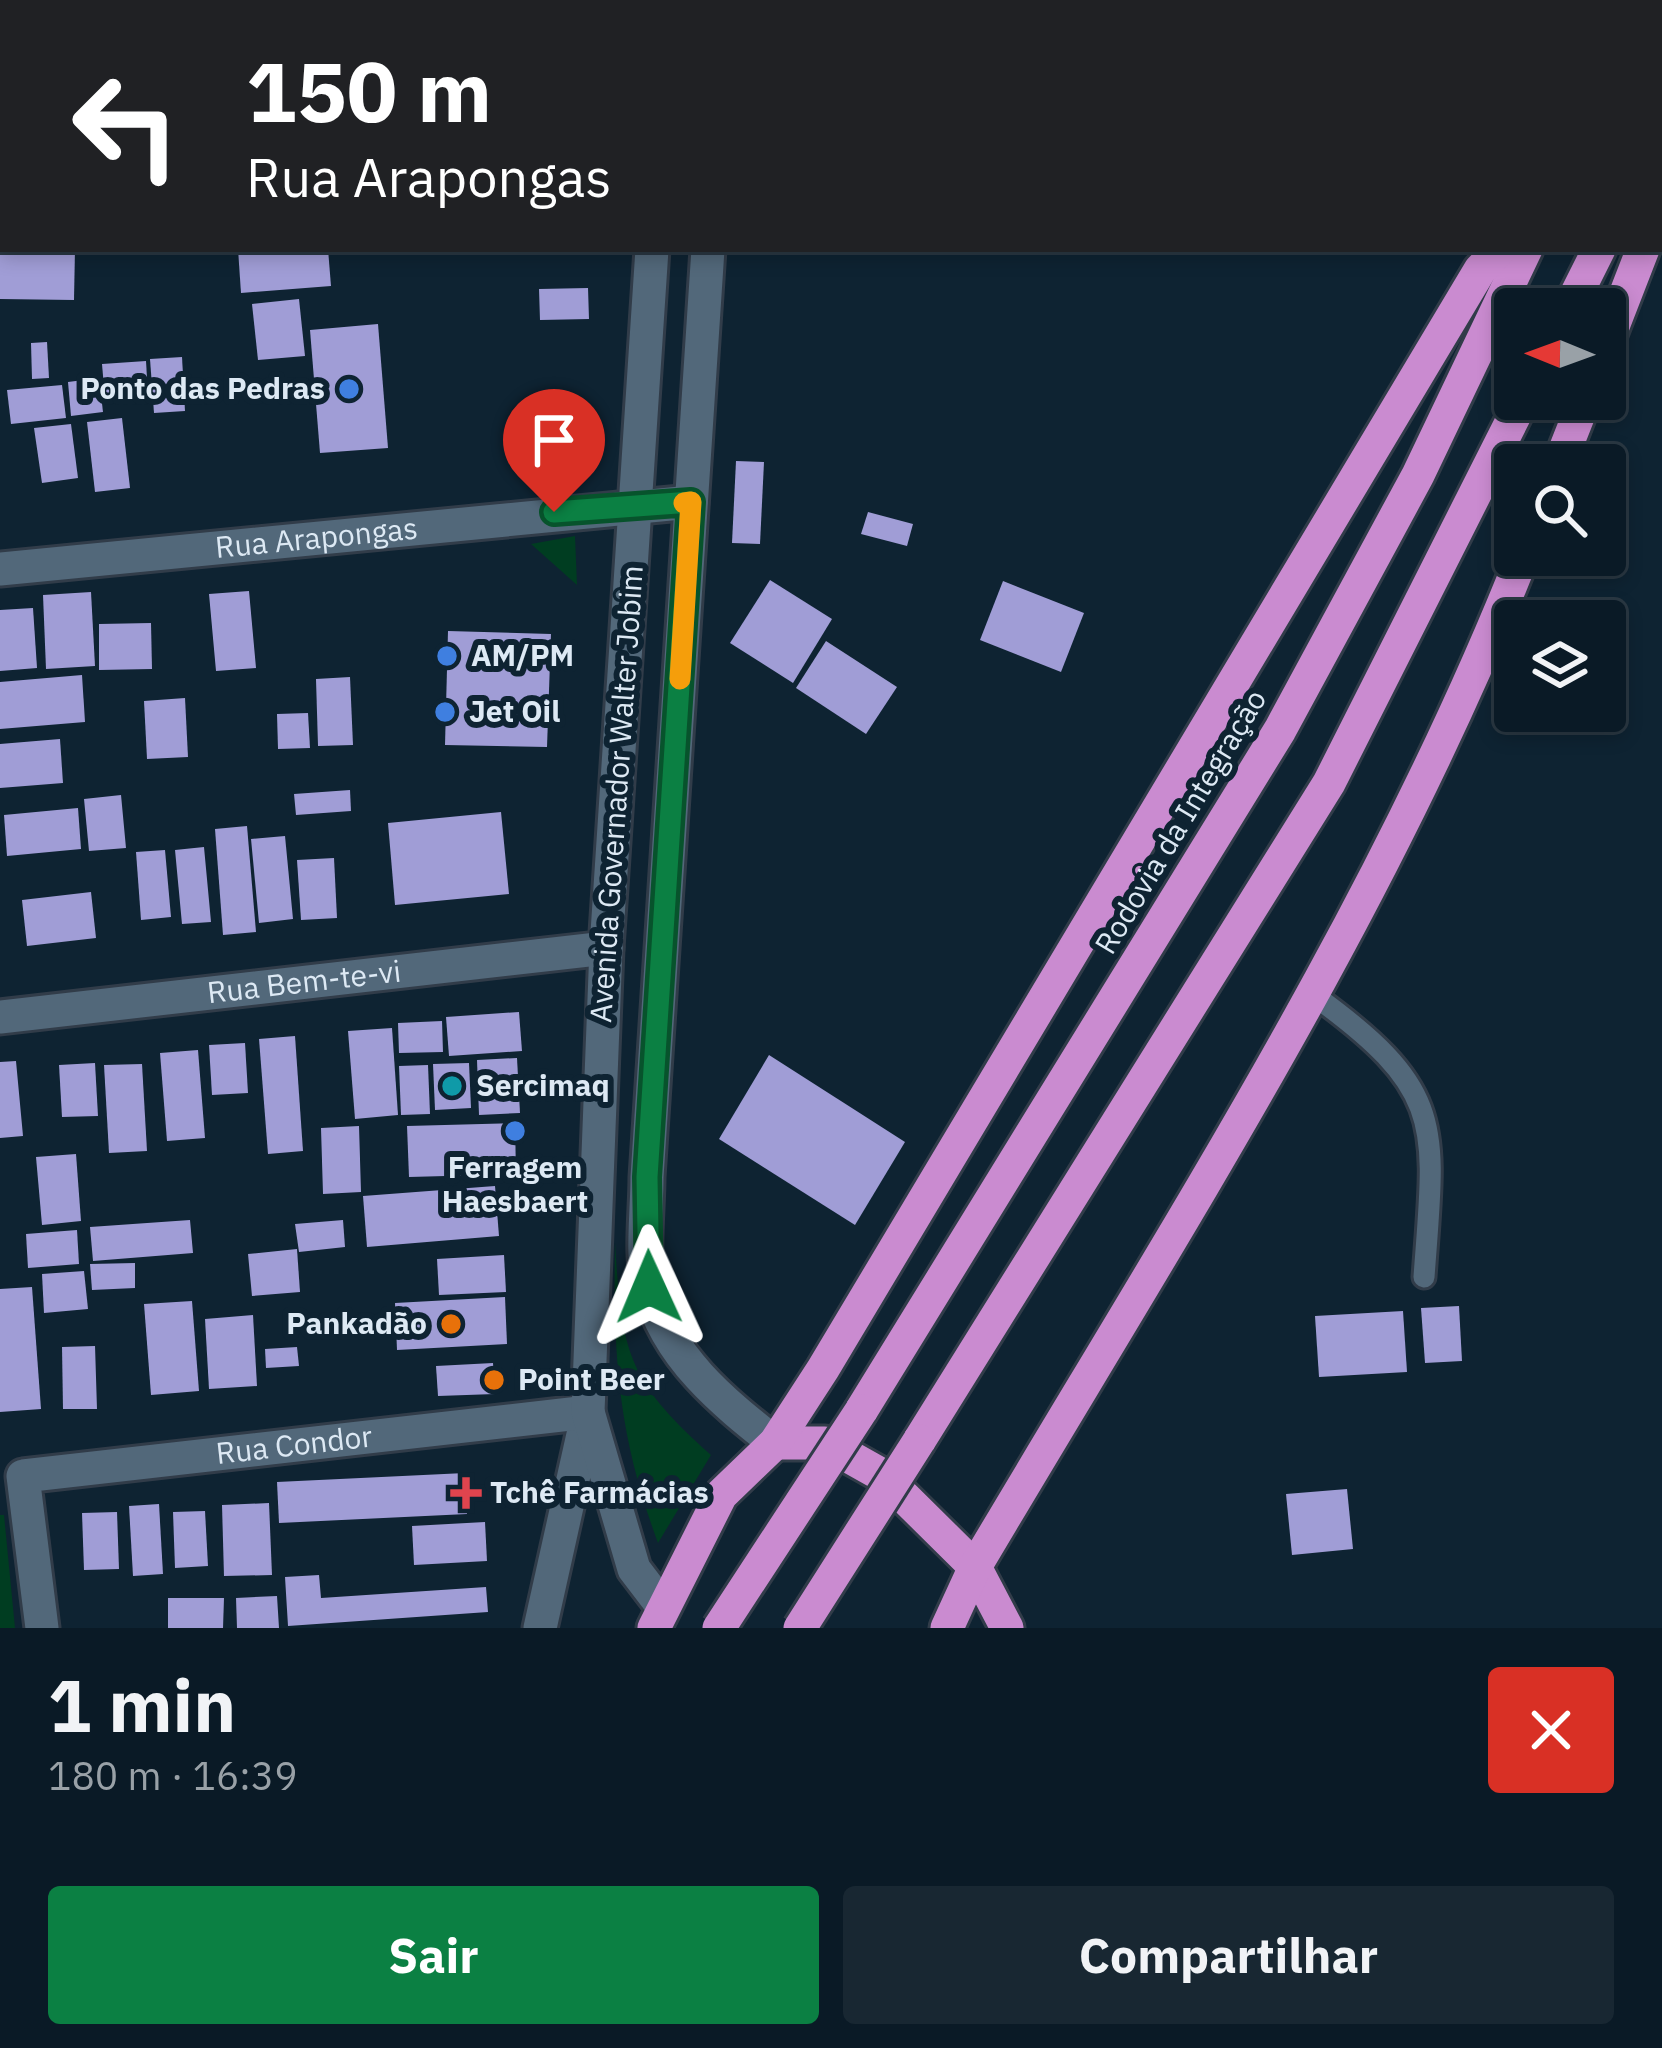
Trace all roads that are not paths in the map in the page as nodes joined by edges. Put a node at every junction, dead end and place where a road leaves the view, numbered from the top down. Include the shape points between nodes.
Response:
1 (652, 252) edge
2 (708, 252) edge
3 (1497, 252) edge
4 (1525, 252) edge
5 (1598, 252) edge
6 (1642, 252) edge
7 (1580, 288) edge
8 (1626, 293) edge
9 (1512, 420) edge
10 (691, 502) junction
11 (635, 505) junction
12 (0, 569) edge
13 (1515, 576) edge
14 (606, 948) junction
15 (1315, 996) junction
16 (0, 1017) edge
17 (1424, 1277) dead end
18 (588, 1412) junction
19 (775, 1443) junction
20 (12, 1478) edge
21 (975, 1567) junction
22 (664, 1621) edge
23 (41, 1628) edge
24 (539, 1628) edge
25 (718, 1628) edge
26 (800, 1628) edge
27 (947, 1628) edge
28 (1007, 1628) edge

1 - 11 main road, Avenida Governador Walter Jobim
2 - 10 main road, Avenida Governador Walter Jobim
3 - 19 highway
4 - 25 highway, Rodovia da Integração, bridge via 1418,475 1280,730 861,1411
5 - 7 highway
6 - 8 highway
9 - 26 highway, bridge via 1329,783
10 - 11 main road, Rua Arapongas
10 - 19 main road, Avenida Governador Walter Jobim via 647,1177 649,1287 672,1340 712,1394
11 - 12 main road, Rua Arapongas
11 - 14 main road, Avenida Governador Walter Jobim
13 - 15 highway via 1480,664
14 - 16 main road, Rua Bem-te-vi
14 - 18 main road, Avenida Governador Walter Jobim
15 - 17 lane via 1402,1070 1420,1102 1433,1159
15 - 21 highway
18 - 20 main road, Rua Condor
18 - 22 main road, Avenida Governador Walter Jobim via 634,1569
18 - 24 main road, Avenida Governador Walter Jobim
19 - 21 highway via 825,1443 882,1475
19 - 22 highway via 721,1495
20 - 23 main road
21 - 27 highway
21 - 28 highway

